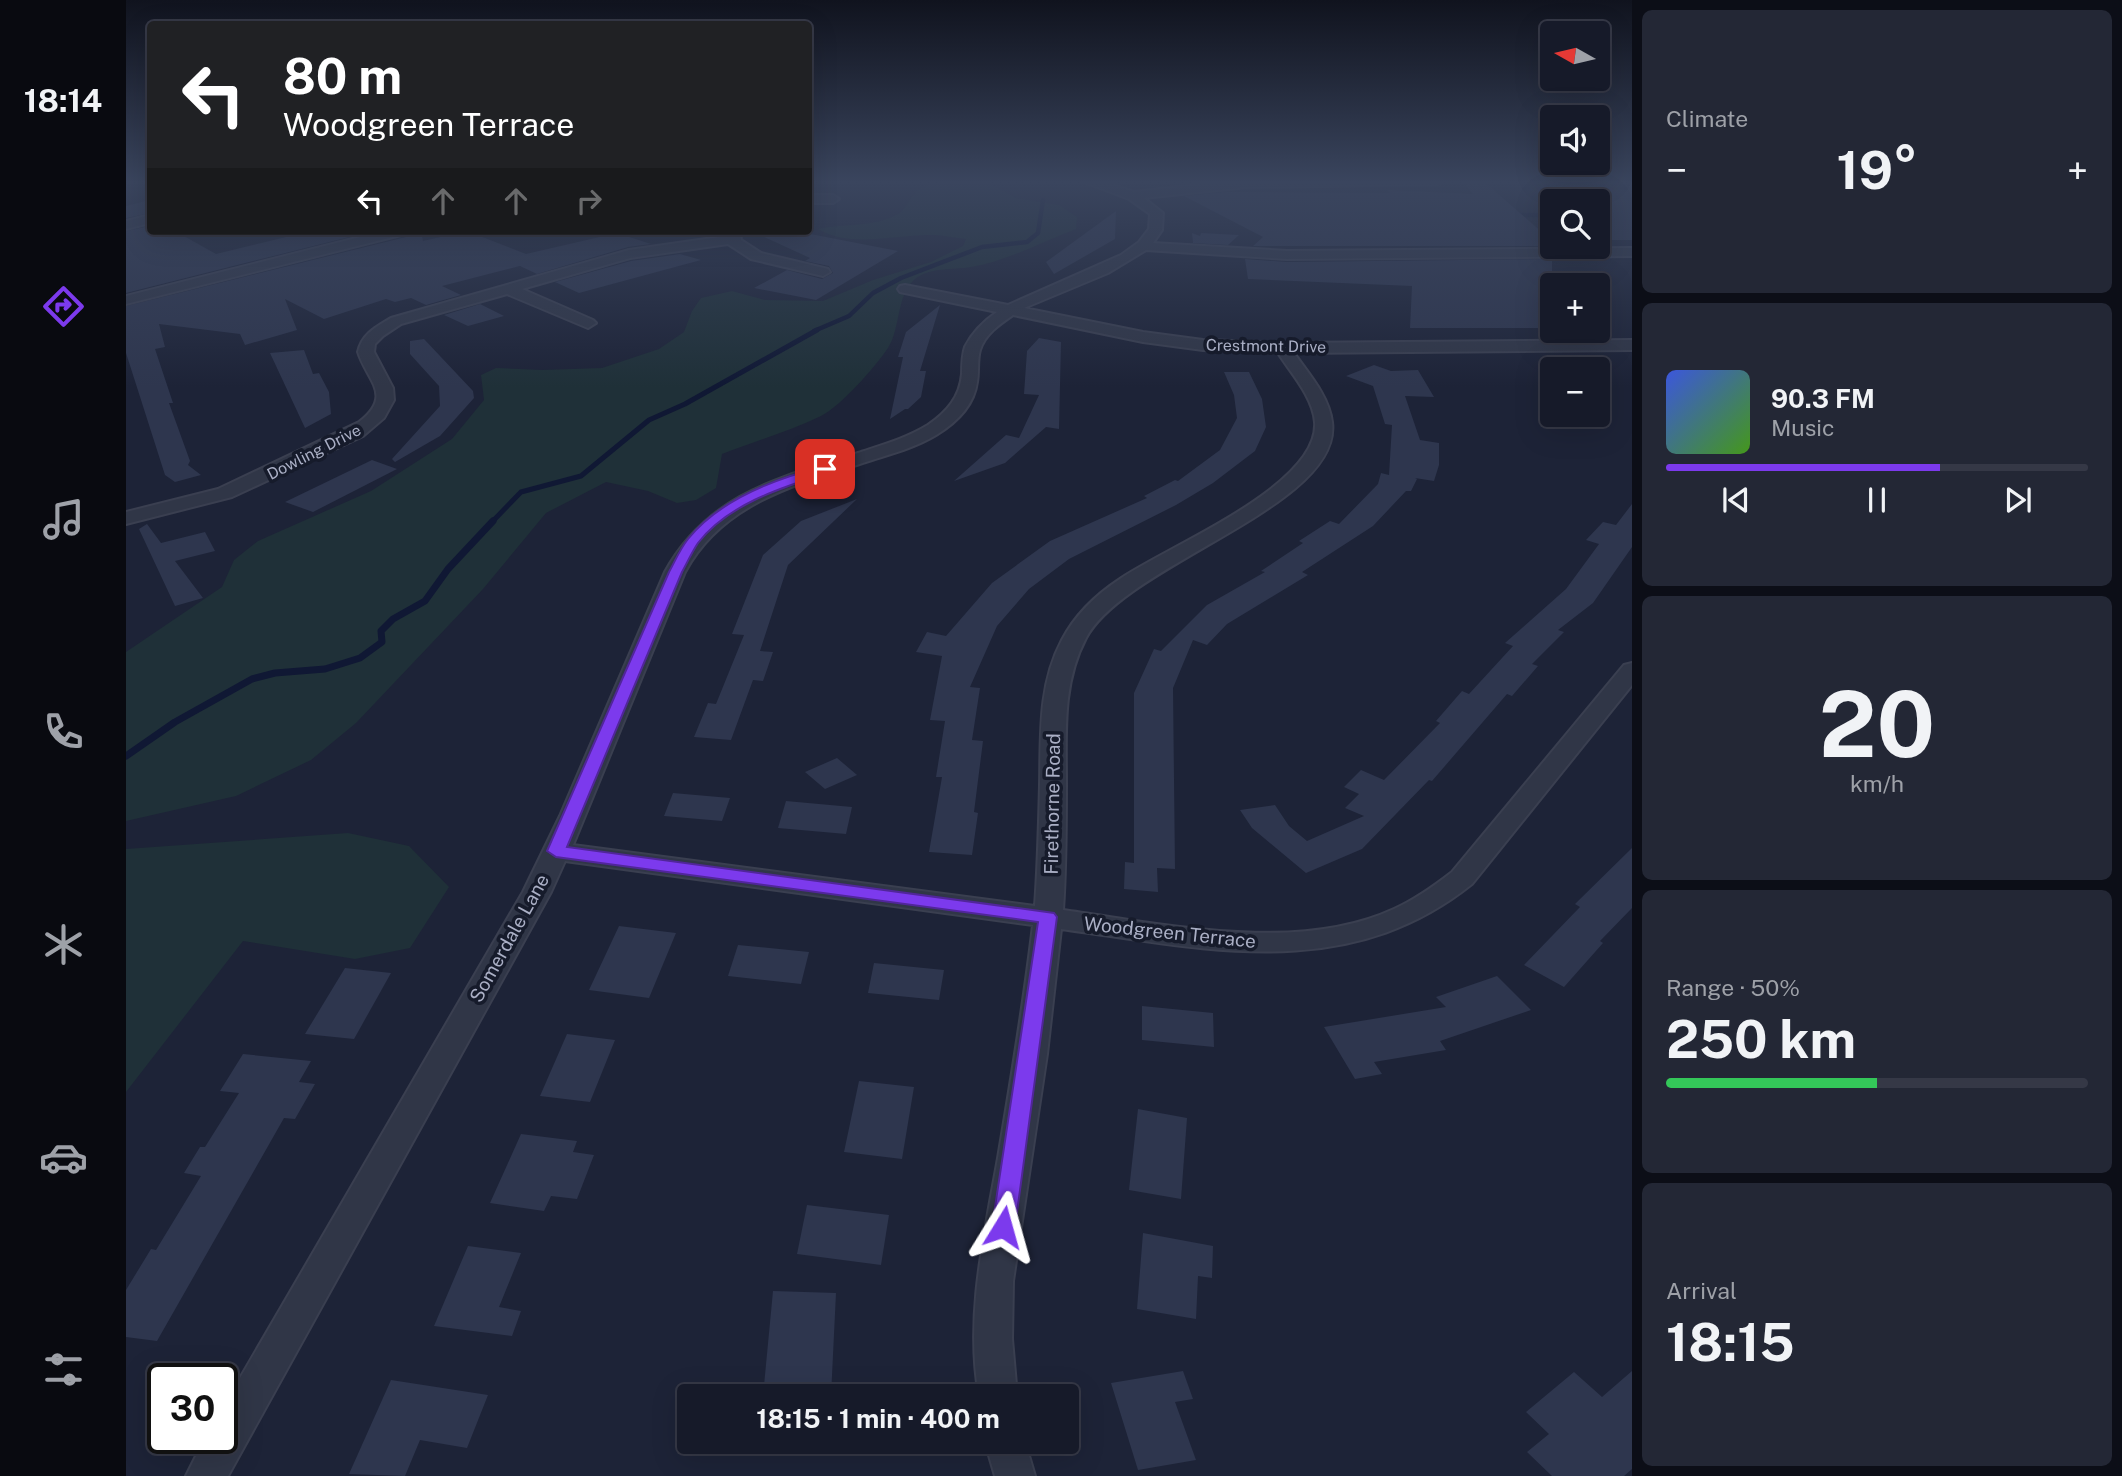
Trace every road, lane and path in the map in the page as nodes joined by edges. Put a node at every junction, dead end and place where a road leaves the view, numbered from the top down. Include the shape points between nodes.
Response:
1 (329, 249) edge
2 (654, 249) edge
3 (743, 249) edge
4 (1139, 249) edge
5 (1189, 249) edge
6 (1632, 252) edge
7 (823, 272) dead end
8 (506, 288) junction
9 (905, 289) dead end
10 (126, 300) edge
11 (1011, 309) junction
12 (588, 323) dead end
13 (1632, 345) edge
14 (1283, 348) junction
15 (126, 518) edge
16 (1632, 670) edge
17 (556, 851) junction
18 (1048, 917) junction
19 (996, 1384) edge
20 (1009, 1454) edge
21 (206, 1476) edge
22 (1015, 1476) edge

1 - 10 street
2 - 8 street, Dowling Drive
3 - 7 street
4 - 11 street, Somerdale Lane via 1112,266
5 - 6 street via 1287,255
8 - 12 street
8 - 15 street, Dowling Drive via 403,318 372,337 366,354 385,398 372,421 357,432 225,493
9 - 11 street, Crestmont Drive
11 - 14 street, Crestmont Drive via 1168,341
11 - 17 street, Somerdale Lane via 978,338 971,355 967,394 936,427 901,444 762,492 720,516 692,542
13 - 14 street, Crestmont Drive
14 - 18 street, Firethorne Road via 1320,410 1323,435 1315,460 1281,492 1126,583 1094,612 1063,661 1054,710
16 - 18 street, Woodgreen Terrace via 1462,878 1402,918 1364,931 1273,943 1198,938
17 - 18 street, Woodgreen Terrace
17 - 21 street, Somerdale Lane
18 - 19 street, Firethorne Road via 995,1281 992,1362
20 - 22 street

